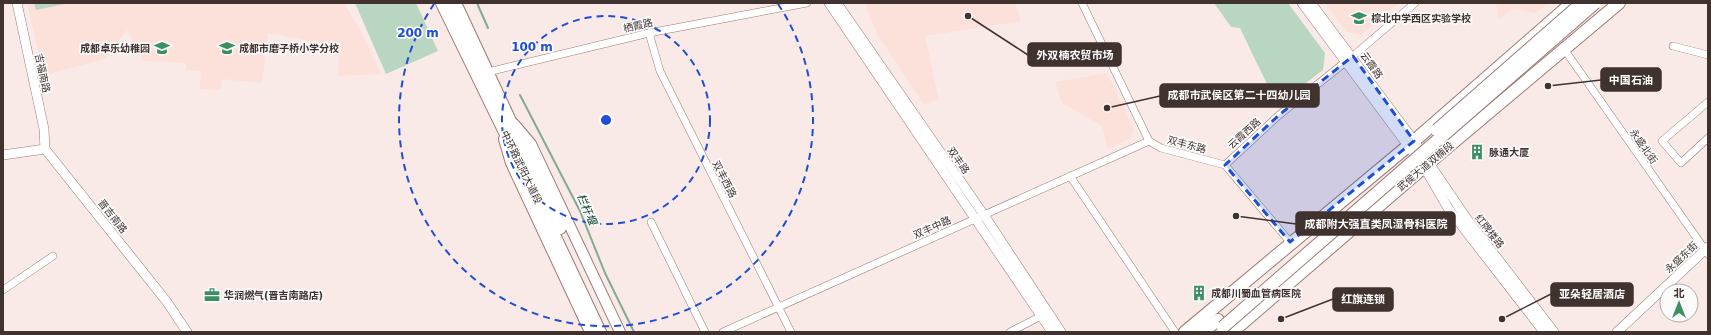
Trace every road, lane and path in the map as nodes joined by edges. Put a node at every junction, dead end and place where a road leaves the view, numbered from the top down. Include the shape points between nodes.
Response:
1 (17, 3) edge
2 (442, 3) edge
3 (455, 3) edge
4 (806, 3) edge
5 (829, 3) edge
6 (837, 3) edge
7 (1082, 3) edge
8 (1302, 3) edge
9 (1311, 3) edge
10 (1415, 3) edge
11 (1572, 3) edge
12 (1582, 3) edge
13 (1595, 3) edge
14 (1619, 3) edge
15 (649, 33) junction
16 (1673, 46) dead end
17 (1564, 49) junction
18 (1708, 54) edge
19 (1349, 59) junction
20 (482, 73) junction
21 (1708, 102) edge
22 (504, 118) junction
23 (1708, 138) edge
24 (1149, 140) junction
25 (1411, 143) junction
26 (45, 149) junction
27 (3, 155) edge
28 (1426, 164) junction
29 (1225, 165) junction
30 (1070, 176) junction
31 (980, 217) junction
32 (552, 220) junction
33 (651, 222) dead end
34 (1290, 242) junction
35 (1707, 250) edge
36 (53, 256) dead end
37 (3, 290) edge
38 (778, 307) junction
39 (1040, 316) junction
40 (1223, 328) edge
41 (187, 332) edge
42 (590, 332) edge
43 (600, 332) edge
44 (609, 332) edge
45 (620, 332) edge
46 (705, 332) edge
47 (723, 332) edge
48 (791, 332) edge
49 (1010, 332) edge
50 (1052, 332) edge
51 (1061, 332) edge
52 (1175, 332) edge
53 (1185, 332) edge
54 (1202, 332) edge
55 (1544, 332) edge
56 (1554, 332) edge
57 (1617, 332) edge

1 - 26 street, 吉福南路 via 44,129
2 - 20 main road, 中环路武阳大道段
3 - 20 main road, 中环路武阳大道段
4 - 15 street, 栖霞路
5 - 31 street, 双丰路
6 - 31 street, 双丰路
7 - 24 street
8 - 19 street
9 - 19 street, 云霞路
10 - 19 street, 云霞西路
11 - 25 main road
12 - 40 main road, bridge
13 - 40 main road, bridge
14 - 17 main road, 武侯大道双楠段
15 - 20 street, 栖霞路
15 - 38 street, 双丰西路 via 660,71
16 - 18 street
17 - 28 main road, 武侯大道双楠段
17 - 35 street, 永盛北街
19 - 25 street, 云霞路
19 - 29 street, 云霞西路 via 1279,115
20 - 22 main road, 中环路武阳大道段
21 - 23 street via 1662,141 1681,163
22 - 32 main road, 中环路武阳大道段
22 - 42 main road via 511,163
22 - 45 main road via 531,144
24 - 29 street, 双丰东路 via 1161,148
24 - 30 street, 双丰中路
25 - 28 street, 云霞路
25 - 34 main road
26 - 27 street
26 - 41 street, 晋吉南路 via 167,302
28 - 40 main road, 武侯大道双楠段
28 - 55 street, 红牌楼路 via 1448,208
28 - 56 street, 红牌楼路
29 - 34 street
30 - 31 street, 双丰中路
30 - 52 street
31 - 38 street, 双丰中路
31 - 39 street, 双丰路
31 - 51 street, 双丰路
32 - 43 main road, 中环路武阳大道段
32 - 44 main road, 中环路武阳大道段
33 - 46 street
34 - 53 main road
35 - 57 street, 永盛东街
36 - 37 street
38 - 47 street, 双丰中路
38 - 48 street, 双丰西路
39 - 49 street
39 - 50 street, 双丰路
40 - 54 main road

